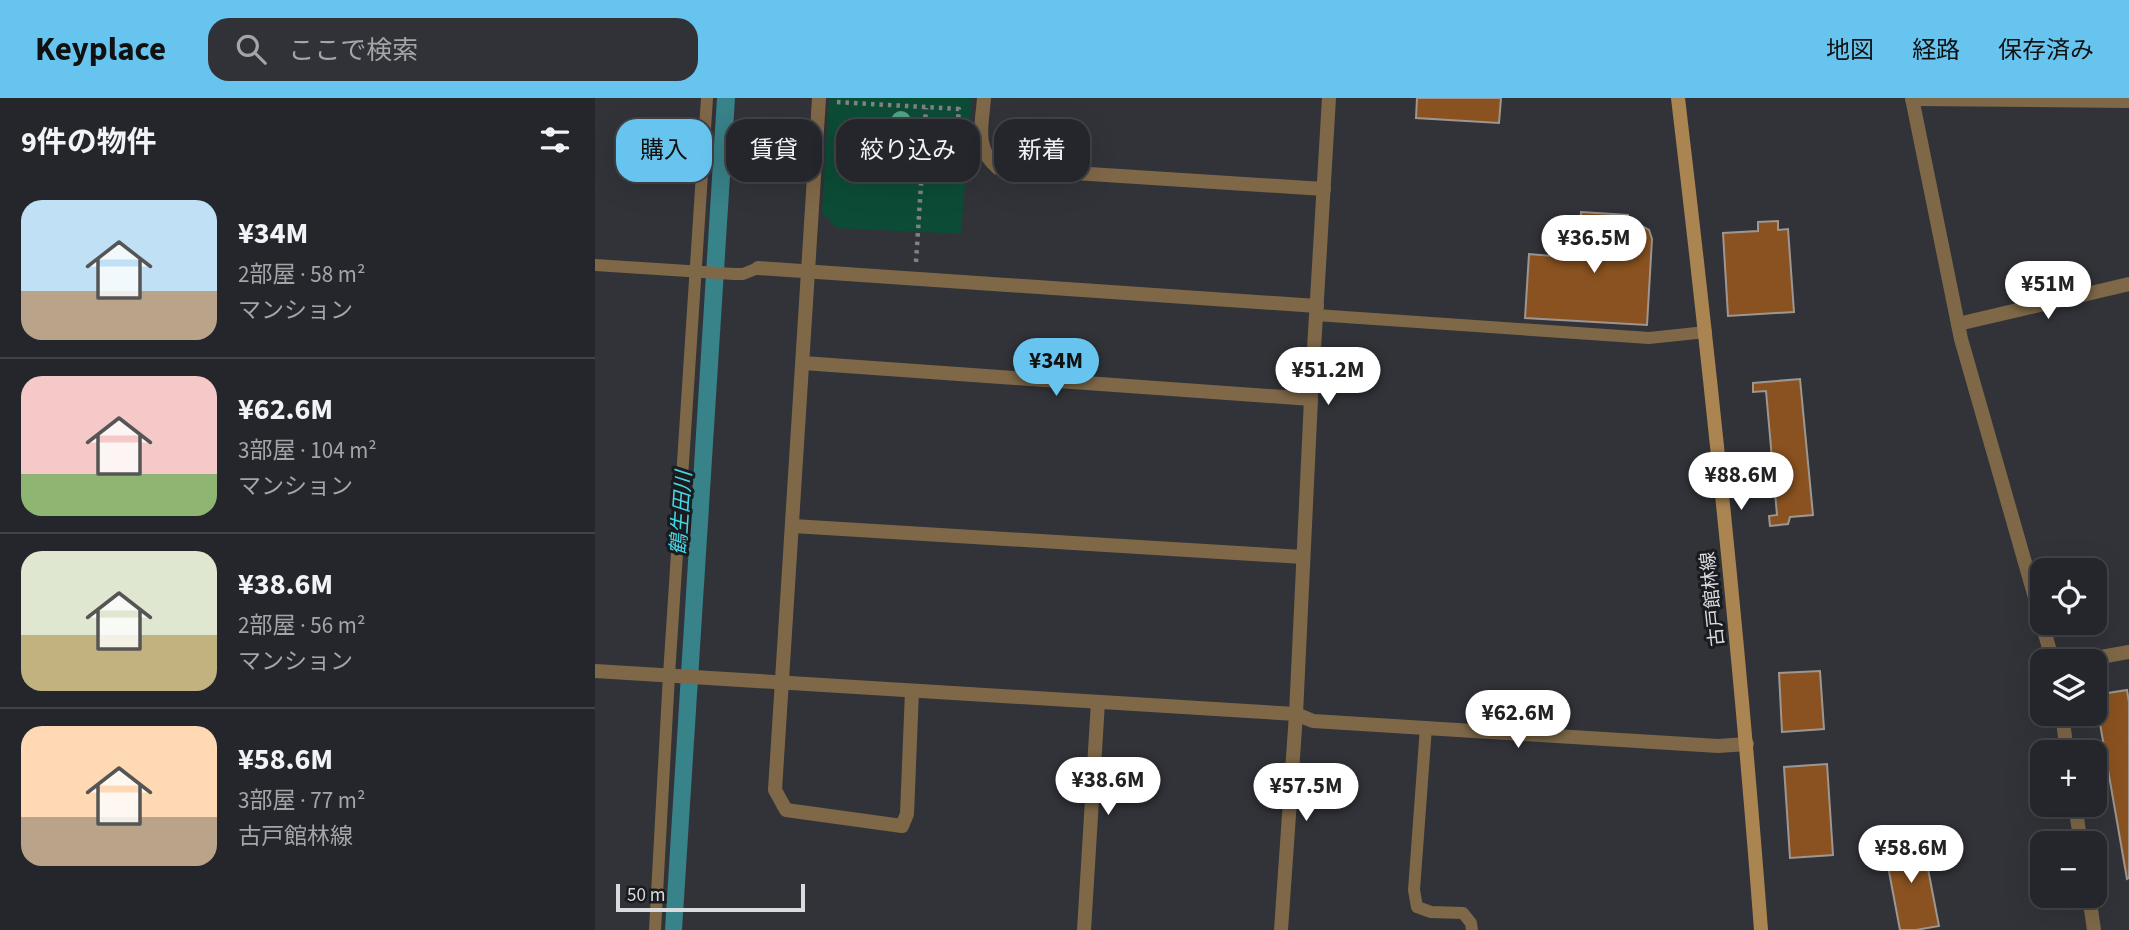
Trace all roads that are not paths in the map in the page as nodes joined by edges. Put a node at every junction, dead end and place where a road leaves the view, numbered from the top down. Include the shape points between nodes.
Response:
1 (706, 98) edge
2 (985, 98) edge
3 (1329, 98) edge
4 (1678, 98) edge
5 (1912, 99) edge
6 (2102, 99) edge
7 (824, 100) edge
8 (2129, 101) edge
9 (1324, 190) junction
10 (595, 265) edge
11 (758, 268) joint
12 (809, 271) junction
13 (699, 272) junction
14 (2129, 285) edge
15 (1316, 310) junction
16 (1958, 324) junction
17 (1706, 332) junction
18 (803, 363) junction
19 (1311, 399) junction
20 (793, 526) junction
21 (1303, 557) junction
22 (2030, 580) edge
23 (2129, 652) edge
24 (2107, 656) edge
25 (595, 671) edge
26 (669, 675) junction
27 (782, 682) junction
28 (912, 691) junction
29 (1098, 702) junction
30 (1296, 714) junction
31 (1426, 727) junction
32 (1747, 744) junction
33 (2091, 908) edge
34 (655, 930) edge
35 (1084, 930) edge
36 (1281, 930) edge
37 (1472, 930) edge
38 (1761, 930) edge
39 (2094, 930) edge

1 - 13 lane
2 - 9 street via 981,143 986,158 998,168
3 - 9 street
4 - 17 main road, 古戸館林線
5 - 6 street
5 - 16 street
6 - 8 street
7 - 12 street
9 - 15 street
10 - 13 lane
11 - 12 street
11 - 13 lane via 743,274
12 - 15 street
12 - 18 street
13 - 26 lane
14 - 16 street
15 - 17 lane via 1649,338
15 - 19 street
16 - 22 street
17 - 32 main road, 古戸館林線
18 - 19 street
18 - 20 street
19 - 21 street
20 - 21 street
20 - 27 street
21 - 30 street
23 - 24 street
25 - 26 street
26 - 27 street
26 - 34 lane
27 - 28 street
27 - 28 street via 775,790 786,810 902,826 907,814
28 - 29 street
29 - 30 street
29 - 35 street
30 - 31 street via 1314,721
30 - 36 street
31 - 32 street via 1718,746
31 - 37 lane via 1414,890 1417,907 1463,913
32 - 38 main road, 古戸館林線
33 - 39 street

